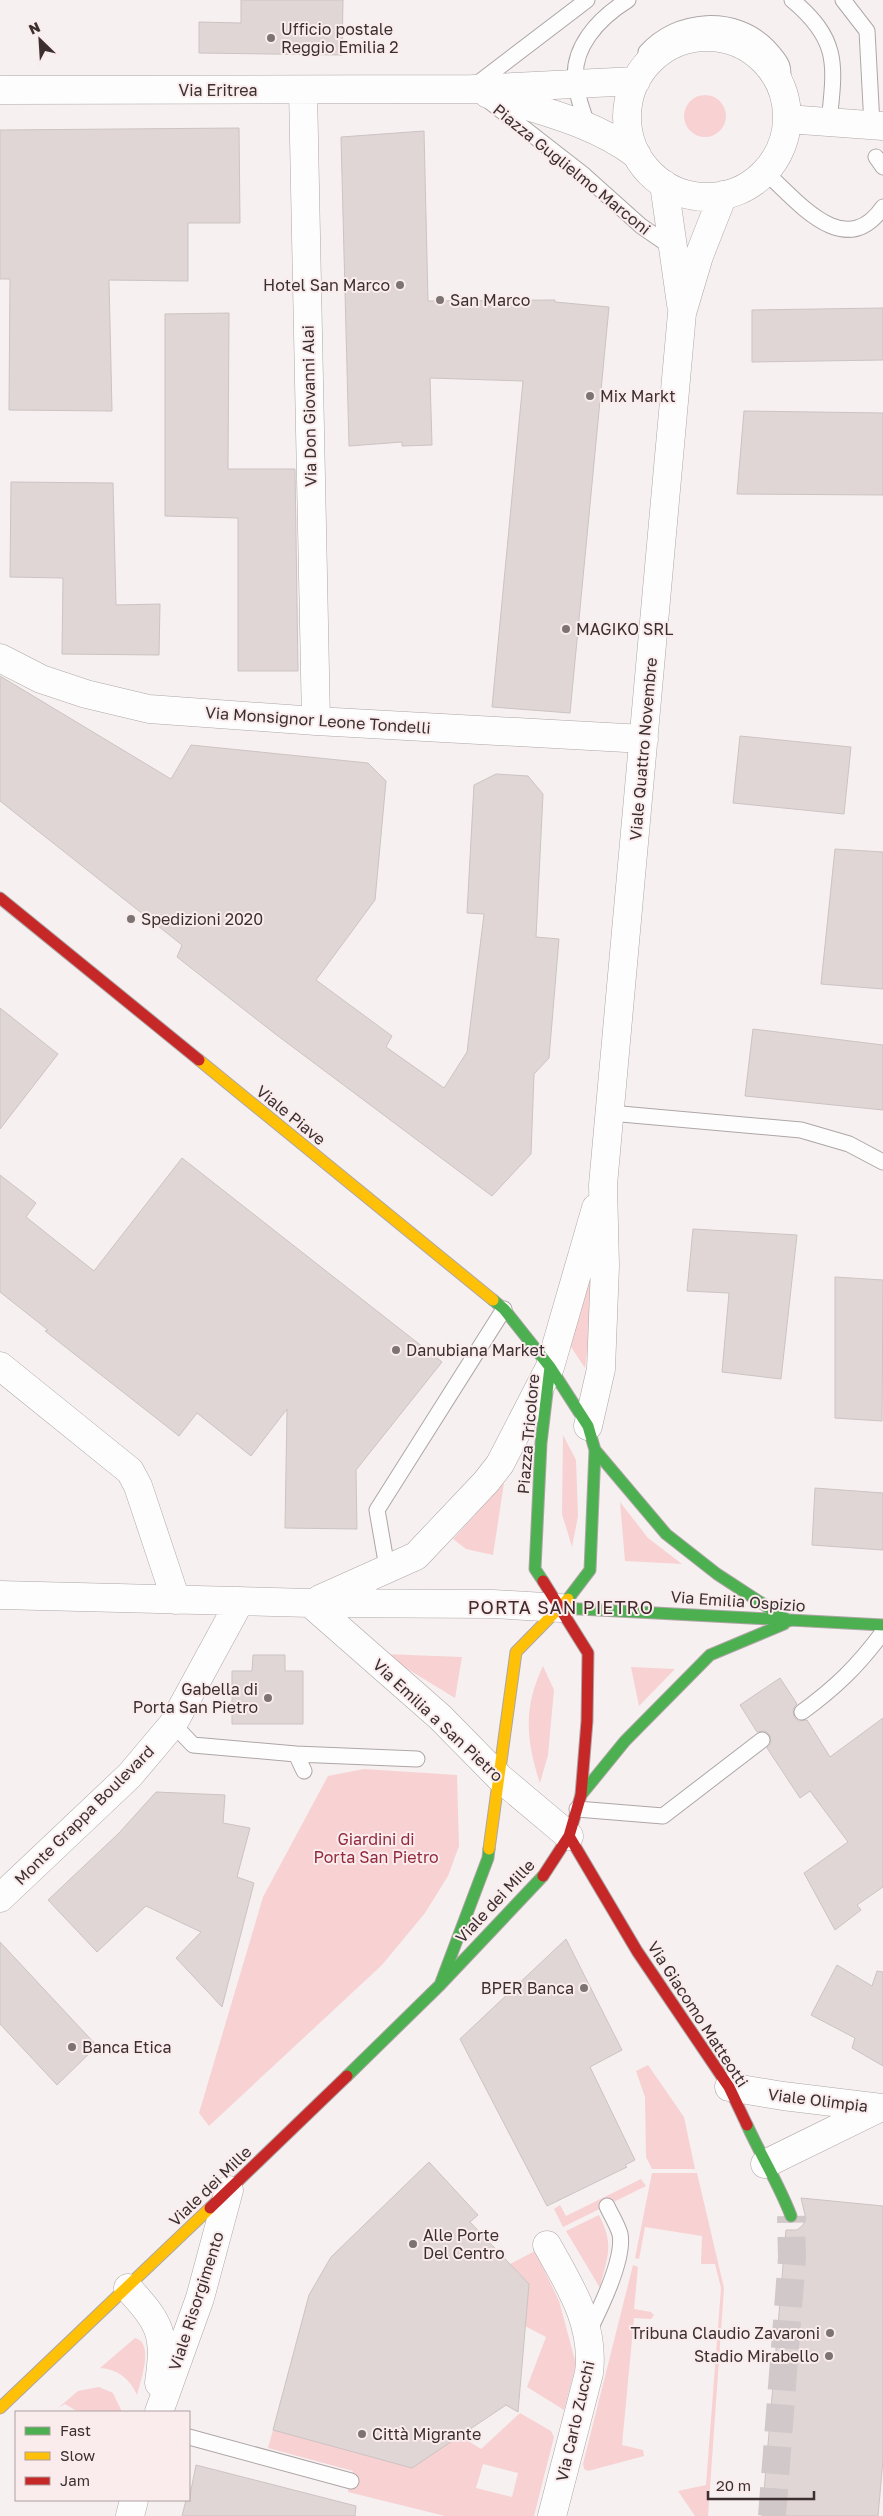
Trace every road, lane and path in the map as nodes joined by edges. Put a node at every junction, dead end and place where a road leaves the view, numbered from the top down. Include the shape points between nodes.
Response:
1 (586, 0) edge
2 (628, 0) edge
3 (792, 0) edge
4 (843, 0) edge
5 (641, 73) junction
6 (576, 83) junction
7 (472, 88) junction
8 (435, 89) joint
9 (0, 90) edge
10 (303, 90) junction
11 (787, 119) junction
12 (828, 122) junction
13 (877, 125) edge
14 (588, 126) junction
15 (636, 155) junction
16 (765, 172) junction
17 (664, 184) junction
18 (723, 195) junction
19 (883, 207) edge
20 (673, 248) junction
21 (682, 313) junction
22 (0, 658) edge
23 (316, 721) junction
24 (644, 739) junction
25 (0, 898) edge
26 (610, 1113) junction
27 (883, 1162) edge
28 (602, 1185) junction
29 (504, 1309) junction
30 (0, 1366) edge
31 (550, 1368) junction
32 (592, 1438) junction
33 (393, 1566) junction
34 (0, 1596) edge
35 (176, 1600) junction
36 (240, 1601) junction
37 (310, 1603) junction
38 (561, 1608) junction
39 (790, 1622) junction
40 (883, 1625) edge
41 (883, 1632) edge
42 (802, 1712) dead end
43 (173, 1724) junction
44 (762, 1740) dead end
45 (296, 1754) junction
46 (417, 1759) dead end
47 (304, 1771) dead end
48 (500, 1778) junction
49 (579, 1802) junction
50 (569, 1836) junction
51 (0, 1898) edge
52 (440, 1985) junction
53 (729, 2087) junction
54 (881, 2108) edge
55 (765, 2164) junction
56 (229, 2190) junction
57 (607, 2206) dead end
58 (791, 2216) tunnel mouth
59 (547, 2245) dead end
60 (128, 2288) junction
61 (588, 2333) junction
62 (0, 2408) edge
63 (157, 2411) edge
64 (157, 2411) edge
65 (190, 2437) edge
66 (351, 2481) dead end
67 (134, 2501) edge
68 (130, 2516) edge
69 (552, 2516) edge

1 - 7 lane
2 - 6 lane via 612,10 586,39 578,57
3 - 12 lane via 824,35 832,53 834,77
4 - 13 lane via 868,31
5 - 6 street, Piazza Guglielmo Marconi
5 - 11 street, Piazza Guglielmo Marconi via 655,57 676,44 700,37 723,39 745,46 770,68 781,87
5 - 15 street, Piazza Guglielmo Marconi via 628,105 627,119
6 - 7 street, Piazza Guglielmo Marconi
6 - 14 lane
7 - 8 street, Piazza Guglielmo Marconi
7 - 14 street, Piazza Guglielmo Marconi
7 - 20 lane, Piazza Guglielmo Marconi via 584,175 641,226
8 - 10 street, Via Eritrea
9 - 10 street, Via Eritrea
10 - 23 street, Via Don Giovanni Alai
11 - 12 street
11 - 16 street, Piazza Guglielmo Marconi via 780,148
12 - 13 street
14 - 15 street, Piazza Guglielmo Marconi
15 - 17 street, Piazza Guglielmo Marconi
16 - 18 street, Piazza Guglielmo Marconi via 738,191
16 - 19 lane via 813,217 832,226 862,225
17 - 18 street, Piazza Guglielmo Marconi via 692,196
17 - 20 street, Piazza Guglielmo Marconi
18 - 21 street via 699,256
20 - 21 street, Piazza Guglielmo Marconi
21 - 24 street, Viale Quattro Novembre
22 - 23 street, Via Monsignor Leone Tondelli via 41,679 149,709
23 - 24 street, Via Monsignor Leone Tondelli
24 - 26 street, Viale Quattro Novembre
25 - 29 main road, Viale Piave
26 - 27 lane via 801,1130 849,1144
26 - 28 street, Viale Quattro Novembre
28 - 31 street, Viale Quattro Novembre
28 - 32 street, Viale Quattro Novembre via 605,1266 600,1370
29 - 31 main road, Viale Piave
29 - 33 lane via 377,1510 385,1556
30 - 35 street via 130,1471
31 - 32 main road, Piazza Tricolore
31 - 33 street via 500,1464 486,1482 416,1556
31 - 38 main road, Piazza Tricolore via 541,1443 535,1569
32 - 38 main road via 590,1570
32 - 39 main road, Piazza Tricolore via 666,1534 718,1574
33 - 37 street
34 - 35 street
35 - 36 street
36 - 37 street
36 - 43 street, Monte Grappa Boulevard
37 - 38 street via 476,1603
37 - 48 street, Via Emilia a San Pietro via 440,1717
38 - 39 main road, Via Emilia Ospizio via 621,1609
38 - 48 main road via 516,1652
38 - 49 main road, Piazza Tricolore via 588,1653 587,1721
39 - 40 main road, Via Emilia Ospizio
39 - 49 main road, Piazza Tricolore via 710,1655 626,1741
41 - 42 lane via 862,1661 834,1689
43 - 45 lane via 193,1745
43 - 51 street, Monte Grappa Boulevard via 130,1775
44 - 49 lane via 663,1816
45 - 46 lane
45 - 47 lane
48 - 50 street, Via Emilia a San Pietro
48 - 52 main road, Viale dei Mille via 488,1858
49 - 50 main road, Piazza Tricolore
50 - 52 main road, Viale dei Mille via 544,1874
50 - 53 main road, Via Giacomo Matteotti via 638,1951
52 - 56 main road, Viale dei Mille
53 - 54 street, Viale Olimpia
53 - 55 main road, Via Giacomo Matteotti
54 - 55 street, Viale Olimpia
55 - 58 main road, Via Giacomo Matteotti via 780,2188
56 - 60 main road, Viale dei Mille
56 - 63 street, Viale Risorgimento via 200,2298
57 - 61 lane via 619,2233 619,2249 608,2292
59 - 61 street, Via Carlo Zucchi via 578,2302
60 - 62 main road, Viale dei Mille
60 - 64 street, Viale Risorgimento via 155,2320 164,2350
61 - 69 street, Via Carlo Zucchi via 589,2373
65 - 66 lane
67 - 68 street

